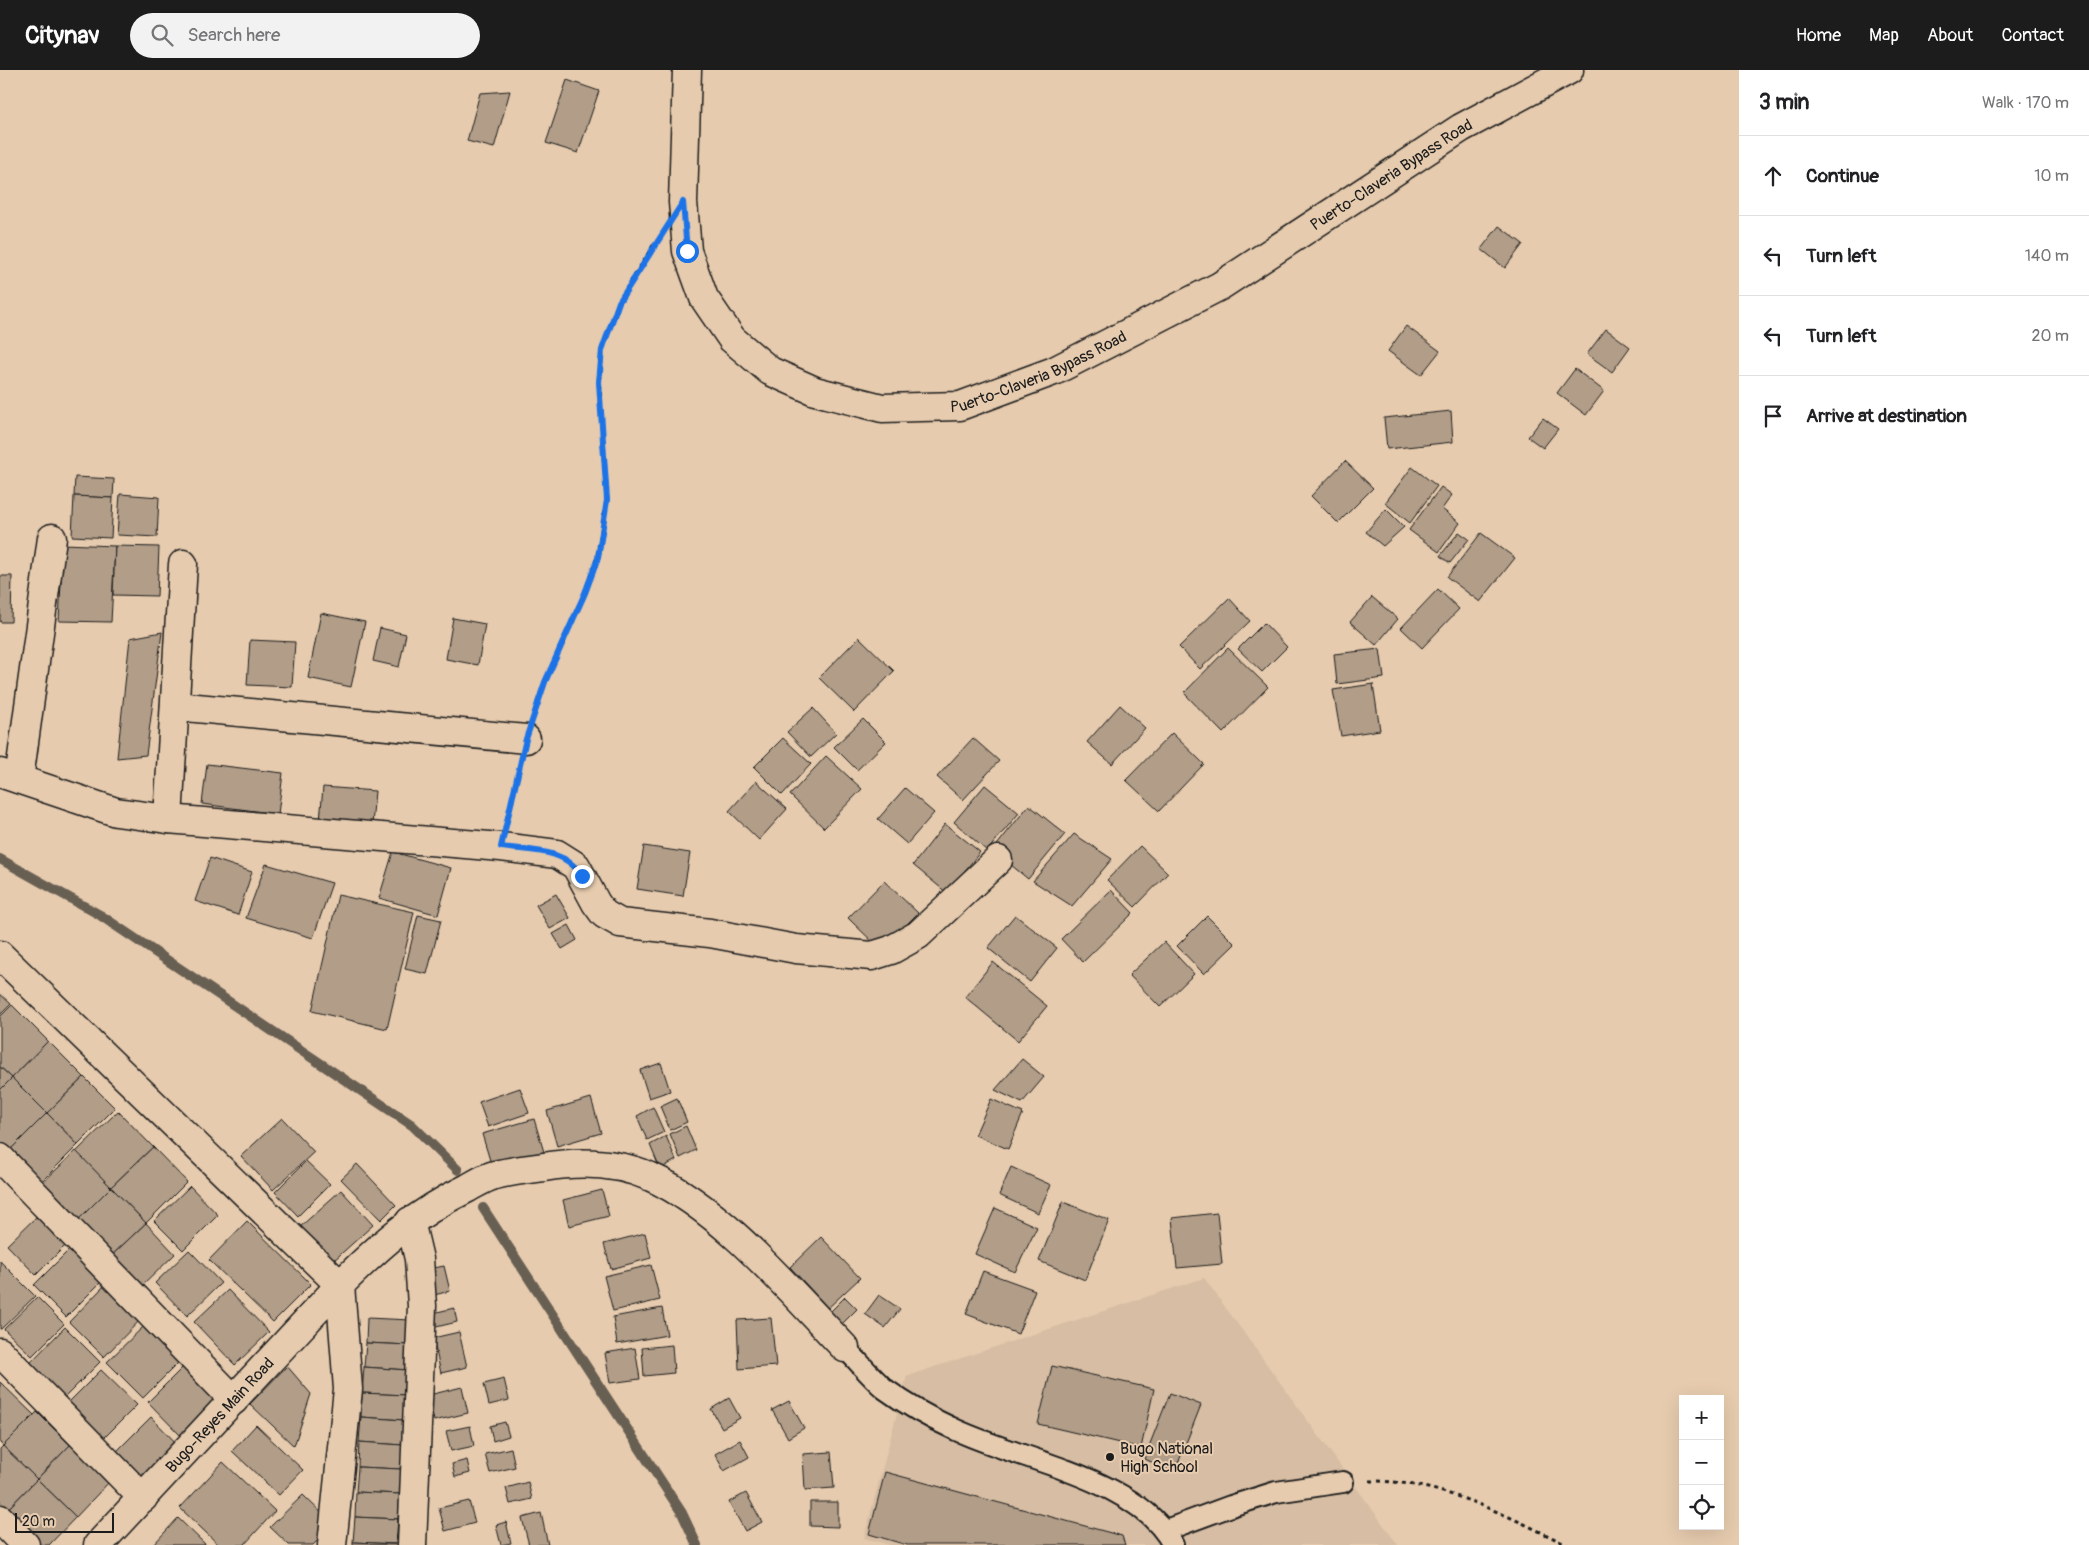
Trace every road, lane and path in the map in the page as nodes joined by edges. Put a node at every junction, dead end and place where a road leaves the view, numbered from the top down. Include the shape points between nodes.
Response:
1 (687, 70) edge
2 (1569, 70) edge
3 (656, 241) dead end
4 (52, 538) dead end
5 (183, 564) dead end
6 (174, 706) junction
7 (526, 739) junction
8 (10, 776) edge
9 (168, 820) junction
10 (501, 847) junction
11 (998, 860) dead end
12 (0, 955) edge
13 (0, 1158) edge
14 (410, 1221) junction
15 (340, 1285) junction
16 (845, 1348) joint
17 (0, 1352) edge
18 (234, 1400) junction
19 (1343, 1482) joint
20 (143, 1498) junction
21 (0, 1519) edge
22 (1170, 1538) edge
23 (25, 1545) edge
24 (98, 1545) edge
25 (332, 1545) edge
26 (412, 1545) edge
27 (1566, 1545) edge

1 - 2 street, Puerto-Claveria Bypass Road via 683,202 687,251 704,298 732,339 770,371 816,392 882,408 960,406 1054,371 1220,286 1461,128
3 - 7 path via 619,302 602,350 599,382 607,500 598,558 545,682
4 - 8 street
5 - 6 street
6 - 7 street
6 - 9 street
7 - 10 path
8 - 9 street via 116,812
9 - 10 street
10 - 11 street via 558,854 571,861 604,914 620,923 710,933 796,949 872,956 918,935
12 - 15 street
13 - 18 street
14 - 15 street, Bugo-Reyes Main Road
14 - 16 street, Bugo-Reyes Main Road via 452,1195 494,1175 556,1165 603,1162 650,1177 714,1219 768,1268
14 - 26 street via 419,1259 422,1306
15 - 18 street, Bugo-Reyes Main Road
15 - 25 street via 348,1389
16 - 22 lane via 886,1389 951,1428 1108,1487 1142,1508
17 - 20 street
18 - 20 street, Bugo-Reyes Main Road
19 - 22 lane via 1276,1492 1231,1506
19 - 27 path via 1396,1481 1482,1504
20 - 24 street, Bugo-Reyes Main Road
21 - 23 street

